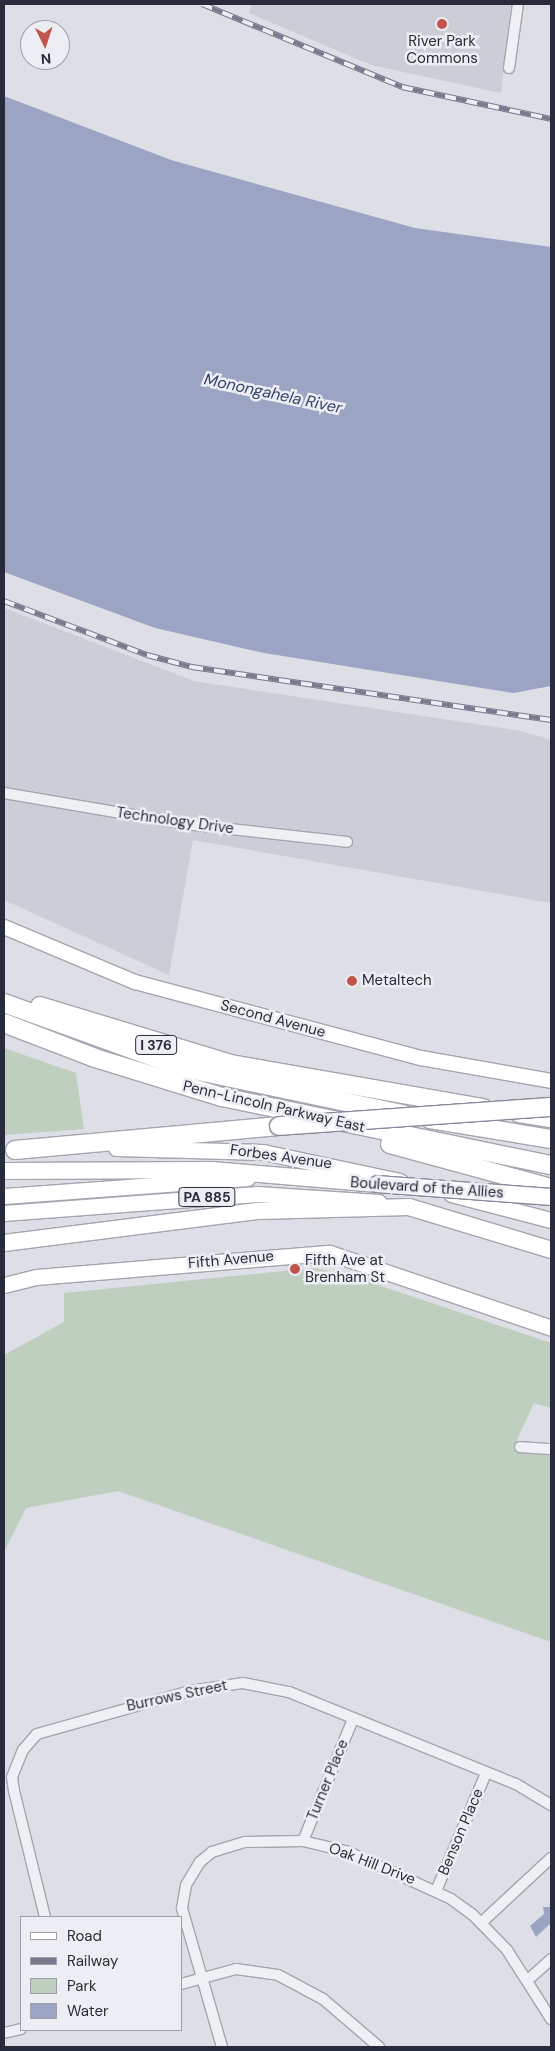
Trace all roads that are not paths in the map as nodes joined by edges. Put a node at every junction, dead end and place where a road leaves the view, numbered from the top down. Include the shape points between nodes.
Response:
1 (518, 4) edge
2 (509, 68) dead end
3 (4, 793) edge
4 (347, 842) dead end
5 (4, 926) edge
6 (4, 993) edge
7 (4, 1003) edge
8 (4, 1023) edge
9 (551, 1081) edge
10 (312, 1089) junction
11 (551, 1107) edge
12 (264, 1108) junction
13 (551, 1118) edge
14 (551, 1140) edge
15 (9, 1151) edge
16 (551, 1165) edge
17 (4, 1171) edge
18 (301, 1179) junction
19 (551, 1188) edge
20 (4, 1196) edge
21 (551, 1197) edge
22 (409, 1206) junction
23 (4, 1213) edge
24 (551, 1220) edge
25 (4, 1243) edge
26 (551, 1250) edge
27 (19, 1281) junction
28 (4, 1285) edge
29 (4, 1290) edge
30 (551, 1328) edge
31 (520, 1447) dead end
32 (551, 1449) edge
33 (353, 1719) junction
34 (486, 1773) junction
35 (551, 1804) edge
36 (303, 1841) junction
37 (551, 1858) edge
38 (436, 1891) junction
39 (45, 1916) edge
40 (481, 1923) junction
41 (551, 1960) edge
42 (201, 1978) junction
43 (530, 1979) junction
44 (182, 1984) edge
45 (551, 2019) edge
46 (20, 2029) edge
47 (4, 2033) edge
48 (222, 2047) edge
49 (378, 2047) edge

1 - 2 street
3 - 4 street, Technology Drive via 184,824
5 - 9 main road, Second Avenue via 134,982 420,1058
6 - 10 highway, I 376 via 188,1054
7 - 10 highway via 143,1055
8 - 12 highway, Penn-Lincoln Parkway East / I 376 via 137,1072
10 - 13 highway, I 376, bridge
10 - 14 highway, bridge
11 - 15 highway, bridge via 280,1126
12 - 16 highway, Penn-Lincoln Parkway East / I 376
12 - 19 highway
15 - 24 main road, Forbes Avenue via 186,1147 263,1152 340,1166
17 - 18 highway via 212,1170
18 - 20 main road, Boulevard of the Allies / PA 885 via 232,1179
18 - 21 highway, Boulevard of the Allies / PA 885, bridge
22 - 23 main road, Boulevard of the Allies / PA 885 via 271,1194
22 - 25 highway via 259,1211
22 - 26 highway, Boulevard of the Allies / PA 885
27 - 28 main road, Fifth Avenue
27 - 29 main road, Fifth Avenue
27 - 30 main road, Fifth Avenue via 330,1253
31 - 32 street
33 - 34 street, Burrows Street
33 - 36 street, Turner Place
33 - 39 street, Burrows Street via 289,1692 243,1683 190,1691 37,1734 23,1750 12,1777
34 - 35 street, Burrows Street
34 - 38 street, Benson Place
36 - 38 street, Oak Hill Drive via 349,1852
36 - 42 street, Oak Hill Drive via 229,1846 212,1852 191,1873 182,1908
37 - 40 street
38 - 40 street, Oak Hill Drive
40 - 43 street, Oak Hill Drive
41 - 43 street
42 - 44 street
42 - 48 street, Oak Hill Drive
42 - 49 street via 236,1969 278,1975 323,1999
43 - 45 street, Oak Hill Drive
46 - 47 street

